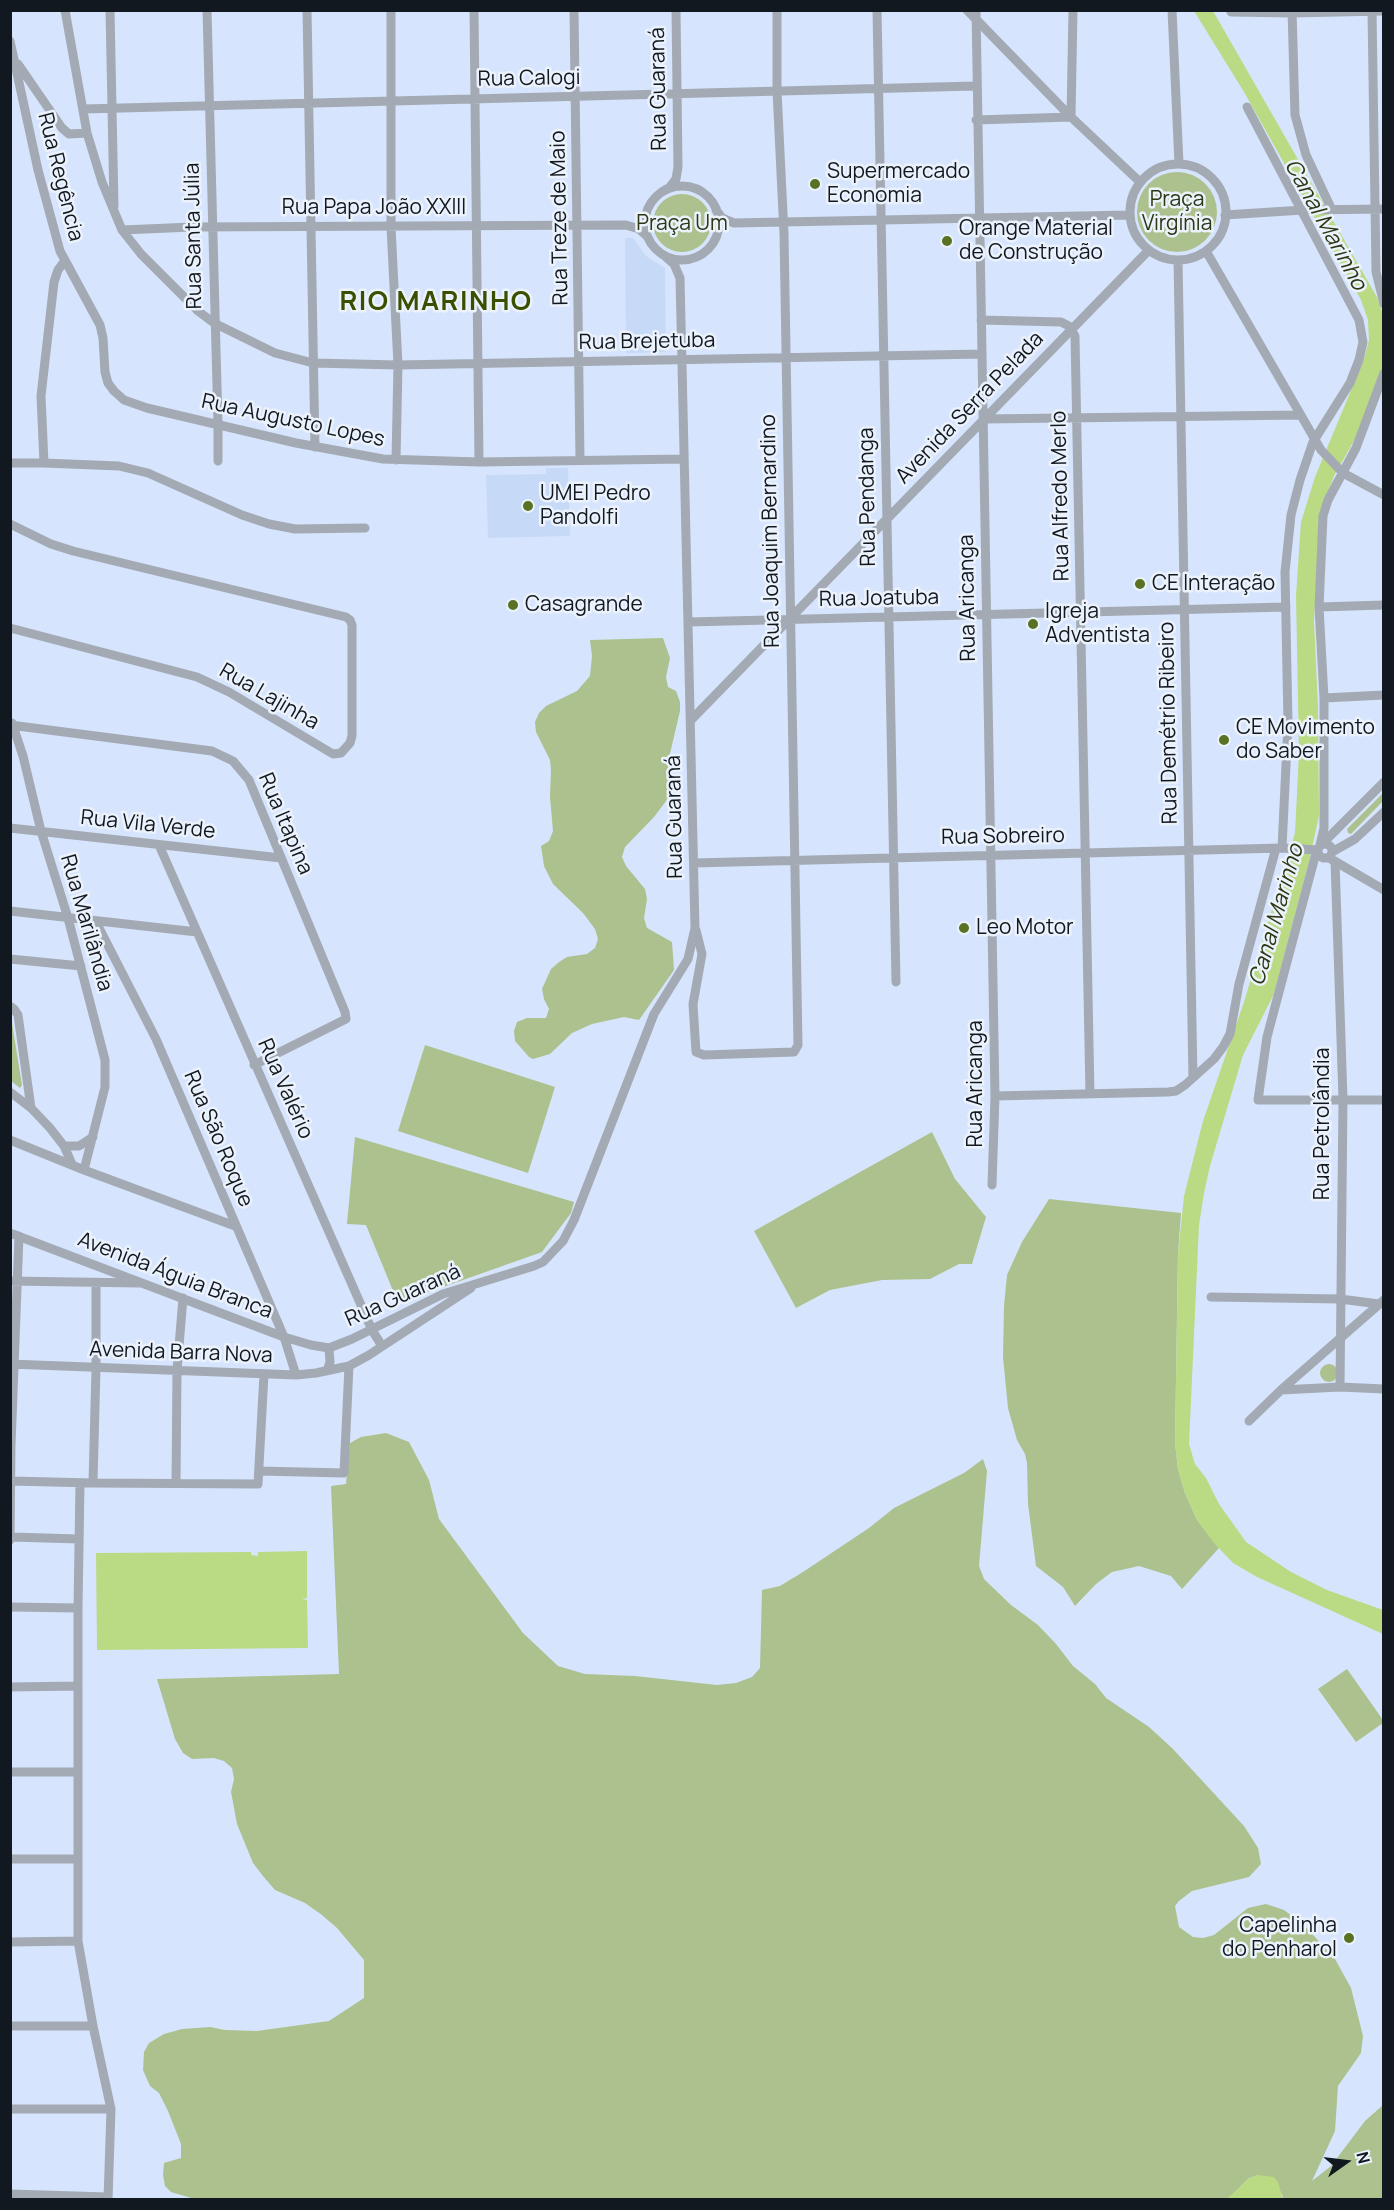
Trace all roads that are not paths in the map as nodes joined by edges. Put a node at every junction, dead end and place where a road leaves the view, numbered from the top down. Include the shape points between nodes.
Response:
1 (65, 10) edge
2 (110, 10) edge
3 (207, 10) edge
4 (307, 10) edge
5 (391, 10) edge
6 (474, 10) edge
7 (574, 10) edge
8 (676, 10) edge
9 (777, 10) edge
10 (878, 10) edge
11 (967, 10) edge
12 (1073, 10) edge
13 (1172, 10) edge
14 (1231, 11) edge
15 (1372, 11) edge
16 (1383, 11) edge
17 (1292, 12) edge
18 (976, 14) edge
19 (10, 40) edge
20 (12, 57) edge
21 (975, 86) junction
22 (879, 88) junction
23 (777, 91) junction
24 (677, 94) junction
25 (576, 96) junction
26 (476, 99) junction
27 (392, 101) junction
28 (310, 103) junction
29 (209, 106) junction
30 (1247, 107) dead end
31 (111, 108) junction
32 (83, 109) junction
33 (1071, 117) junction
34 (976, 120) junction
35 (87, 133) junction
36 (1179, 164) junction
37 (678, 167) junction
38 (1140, 182) junction
39 (689, 187) junction
40 (669, 188) junction
41 (1379, 209) edge
42 (716, 210) junction
43 (1305, 210) junction
44 (1330, 210) junction
45 (647, 211) junction
46 (114, 214) junction
47 (1130, 215) junction
48 (1226, 215) junction
49 (980, 218) junction
50 (881, 220) junction
51 (740, 223) junction
52 (784, 223) junction
53 (578, 224) junction
54 (626, 225) junction
55 (477, 226) junction
56 (213, 227) junction
57 (310, 227) junction
58 (391, 227) junction
59 (122, 230) junction
60 (717, 235) junction
61 (647, 236) junction
62 (1149, 250) junction
63 (1206, 251) junction
64 (698, 256) junction
65 (666, 257) junction
66 (1178, 260) junction
67 (64, 262) junction
68 (680, 283) junction
69 (1383, 304) edge
70 (981, 320) junction
71 (214, 323) junction
72 (1072, 330) junction
73 (982, 354) junction
74 (883, 356) junction
75 (786, 358) junction
76 (579, 360) junction
77 (682, 360) junction
78 (313, 363) junction
79 (479, 363) junction
80 (398, 365) junction
81 (1383, 373) edge
82 (1378, 402) edge
83 (1300, 415) junction
84 (1181, 416) junction
85 (1077, 418) junction
86 (984, 420) junction
87 (218, 424) junction
88 (1314, 441) junction
89 (315, 447) junction
90 (684, 459) junction
91 (396, 460) junction
92 (580, 460) junction
93 (218, 461) dead end
94 (44, 462) junction
95 (479, 462) junction
96 (10, 464) edge
97 (1341, 471) junction
98 (1383, 495) edge
99 (887, 519) junction
100 (10, 524) edge
101 (365, 528) dead end
102 (1383, 606) edge
103 (1286, 607) junction
104 (1319, 607) junction
105 (1185, 609) junction
106 (1081, 612) junction
107 (987, 614) junction
108 (888, 617) junction
109 (790, 619) junction
110 (688, 622) junction
111 (10, 628) edge
112 (1383, 695) edge
113 (1324, 698) junction
114 (691, 720) junction
115 (12, 724) edge
116 (1383, 782) edge
117 (1383, 812) edge
118 (10, 828) edge
119 (1328, 830) junction
120 (41, 831) junction
121 (159, 845) junction
122 (1282, 848) junction
123 (1317, 848) junction
124 (1189, 850) junction
125 (1085, 853) junction
126 (991, 855) junction
127 (1332, 857) junction
128 (281, 858) junction
129 (893, 858) junction
130 (795, 860) junction
131 (694, 863) junction
132 (1383, 890) edge
133 (10, 911) edge
134 (68, 918) junction
135 (96, 922) junction
136 (694, 928) junction
137 (197, 932) junction
138 (10, 959) edge
139 (81, 966) junction
140 (896, 982) dead end
141 (10, 1006) edge
142 (254, 1065) junction
143 (1193, 1078) junction
144 (10, 1092) edge
145 (1090, 1094) junction
146 (995, 1096) junction
147 (1343, 1099) junction
148 (1383, 1100) edge
149 (31, 1108) junction
150 (93, 1137) junction
151 (10, 1140) edge
152 (64, 1146) junction
153 (72, 1164) junction
154 (84, 1170) junction
155 (992, 1185) dead end
156 (235, 1226) junction
157 (15, 1235) edge
158 (493, 1278) junction
159 (14, 1281) edge
160 (145, 1282) junction
161 (96, 1283) junction
162 (1211, 1297) dead end
163 (183, 1298) junction
164 (1340, 1299) junction
165 (1381, 1302) edge
166 (372, 1330) junction
167 (284, 1337) junction
168 (1339, 1340) junction
169 (382, 1346) junction
170 (329, 1348) junction
171 (13, 1364) edge
172 (349, 1366) junction
173 (96, 1368) junction
174 (177, 1370) junction
175 (327, 1371) junction
176 (264, 1374) junction
177 (296, 1375) junction
178 (1340, 1387) junction
179 (1383, 1389) edge
180 (1281, 1390) junction
181 (1249, 1421) dead end
182 (11, 1445) edge
183 (258, 1471) junction
184 (11, 1480) edge
185 (80, 1483) junction
186 (93, 1483) junction
187 (176, 1483) junction
188 (11, 1539) edge
189 (79, 1539) junction
190 (10, 1607) edge
191 (78, 1608) junction
192 (78, 1686) junction
193 (10, 1687) edge
194 (10, 1772) edge
195 (78, 1772) junction
196 (10, 1859) edge
197 (78, 1859) junction
198 (78, 1941) junction
199 (10, 1942) edge
200 (10, 2026) edge
201 (93, 2026) junction
202 (10, 2109) edge
203 (111, 2109) junction
204 (10, 2194) edge
205 (108, 2198) edge

1 - 32 street, Rua Brejetuba
2 - 31 street
3 - 29 street, Rua Santa Júlia
4 - 28 street
5 - 27 street
6 - 26 street
7 - 25 street, Rua Treze de Maio
8 - 24 street, Rua Guaraná
9 - 23 street, Rua Joaquim Bernardino
10 - 22 street, Rua Pendanga
11 - 18 street
12 - 33 street
13 - 36 street
14 - 17 street
15 - 16 street
15 - 17 street
15 - 41 street
17 - 44 street via 1295,115 1306,155
18 - 21 street, Rua Aricanga
18 - 33 street
19 - 20 street, Rua Regência
20 - 35 street via 62,128 69,134
20 - 67 street, Rua Regência
21 - 22 street, Rua Calogi
21 - 34 street, Rua Aricanga
22 - 23 street, Rua Calogi
22 - 50 street, Rua Pendanga
23 - 24 street, Rua Calogi
23 - 52 street, Rua Joaquim Bernardino
24 - 25 street, Rua Calogi
24 - 37 street, Rua Guaraná
25 - 26 street, Rua Calogi
25 - 53 street, Rua Treze de Maio
26 - 27 street, Rua Calogi
26 - 55 street
27 - 28 street, Rua Calogi
27 - 58 street
28 - 29 street, Rua Calogi
28 - 57 street
29 - 31 street, Rua Calogi
29 - 56 street, Rua Santa Júlia
30 - 43 street
31 - 32 street, Rua Calogi
31 - 46 street
32 - 35 street, Rua Brejetuba
33 - 34 street
33 - 38 street
34 - 49 street, Rua Aricanga
35 - 46 street, Rua Brejetuba
36 - 38 street via 1157,168
36 - 48 street via 1196,168 1215,182
37 - 39 street, Rua Guaraná
37 - 40 street, Rua Guaraná
38 - 47 street via 1132,198
39 - 40 street
39 - 42 street via 707,197
40 - 45 street via 655,197
41 - 44 street
41 - 69 street via 1376,272
42 - 51 street via 726,220
42 - 60 street
43 - 44 street
43 - 48 street
43 - 88 street via 1359,320 1363,342 1350,384
45 - 54 street
45 - 61 street
46 - 59 street, Rua Brejetuba
47 - 49 street
47 - 62 street via 1136,235
48 - 63 street via 1220,235
49 - 50 street
49 - 70 street, Rua Aricanga
50 - 52 street
50 - 74 street, Rua Pendanga
51 - 52 street
51 - 60 street
52 - 75 street, Rua Joaquim Bernardino
53 - 54 street, Rua Papa João XXIII
53 - 55 street, Rua Papa João XXIII
53 - 76 street, Rua Treze de Maio
54 - 61 street, Rua Papa João XXIII
55 - 58 street, Rua Papa João XXIII
55 - 79 street
56 - 57 street, Rua Papa João XXIII
56 - 59 street, Rua Papa João XXIII
56 - 71 street, Rua Santa Júlia
57 - 58 street, Rua Papa João XXIII
57 - 78 street
58 - 80 street
59 - 71 street, Rua Brejetuba via 157,271
60 - 64 street
61 - 65 street
62 - 66 street
62 - 72 street, Avenida Serra Pelada
63 - 66 street
63 - 83 street
64 - 65 street via 682,260
64 - 68 street via 685,269
65 - 68 street, Rua Guaraná via 677,268
66 - 84 street, Rua Demétrio Ribeiro
67 - 87 street, Rua Augusto Lopes via 100,325 105,372 114,392 147,408
67 - 94 street, Rua Regência via 54,282 41,396
68 - 77 street, Rua Guaraná
70 - 72 street via 1061,322
70 - 73 street, Rua Aricanga
71 - 78 street, Rua Brejetuba via 275,353
71 - 87 street, Rua Santa Júlia
72 - 85 street, Rua Alfredo Merlo
72 - 86 street, Avenida Serra Pelada
73 - 74 street, Rua Brejetuba
73 - 86 street, Rua Aricanga
74 - 75 street, Rua Brejetuba
74 - 99 street, Rua Pendanga
75 - 77 street, Rua Brejetuba
75 - 109 street, Rua Joaquim Bernardino
76 - 77 street, Rua Brejetuba
76 - 79 street, Rua Brejetuba
76 - 92 street, Rua Treze de Maio
77 - 90 street, Rua Guaraná
78 - 80 street, Rua Brejetuba
78 - 89 street
79 - 80 street, Rua Brejetuba
79 - 95 street
80 - 91 street
81 - 82 street
82 - 97 street
83 - 84 street
83 - 88 street
84 - 85 street
84 - 105 street, Rua Demétrio Ribeiro
85 - 86 street
85 - 106 street, Rua Alfredo Merlo
86 - 99 street, Avenida Serra Pelada
86 - 107 street, Rua Aricanga
87 - 89 street, Rua Augusto Lopes
87 - 93 street, Rua Santa Júlia
88 - 97 street
88 - 103 street via 1291,515
89 - 91 street, Rua Augusto Lopes
90 - 92 street, Rua Augusto Lopes
90 - 110 street, Rua Guaraná
91 - 95 street, Rua Augusto Lopes
92 - 95 street, Rua Augusto Lopes
94 - 96 street
94 - 101 street via 119,466 148,473 242,515 282,527
97 - 98 street
97 - 104 street via 1323,516
99 - 108 street, Rua Pendanga
99 - 109 street, Avenida Serra Pelada
100 - 111 street, Rua Lajinha via 72,551 350,620 352,736 346,749 333,754 229,692 196,677
102 - 104 street
103 - 105 street, Rua Joatuba
103 - 122 street via 1288,723
104 - 113 street
105 - 106 street, Rua Joatuba
105 - 124 street, Rua Demétrio Ribeiro
106 - 107 street, Rua Joatuba
106 - 125 street, Rua Alfredo Merlo
107 - 108 street, Rua Joatuba
107 - 126 street, Rua Aricanga
108 - 109 street, Rua Joatuba
108 - 129 street, Rua Pendanga
109 - 110 street, Rua Joatuba
109 - 114 street, Avenida Serra Pelada
109 - 130 street, Rua Joaquim Bernardino
110 - 114 street, Rua Guaraná
112 - 113 street
113 - 119 street
114 - 131 street, Rua Guaraná
115 - 120 street, Rua Marilândia
115 - 128 street, Rua Itapina via 199,748 224,756 249,780
116 - 119 street
117 - 127 street
118 - 120 street, Rua Vila Verde
119 - 123 street
120 - 121 street, Rua Vila Verde
120 - 134 street, Rua Marilândia
121 - 128 street, Rua Vila Verde
121 - 137 street, Rua Valério
122 - 123 street, Rua Sobreiro
122 - 124 street, Rua Sobreiro
122 - 143 street via 1239,984 1230,1034 1219,1053
123 - 127 street via 1329,845
123 - 147 street via 1267,1037 1258,1100
124 - 125 street, Rua Sobreiro
124 - 143 street, Rua Demétrio Ribeiro
125 - 126 street, Rua Sobreiro
125 - 145 street, Rua Alfredo Merlo
126 - 129 street, Rua Sobreiro
126 - 146 street, Rua Aricanga
127 - 132 street
127 - 147 street, Rua Petrolândia
128 - 142 street, Rua Itapina via 346,1019
129 - 130 street, Rua Sobreiro
129 - 140 street, Rua Pendanga
130 - 131 street, Rua Sobreiro
130 - 136 street, Rua Joaquim Bernardino via 798,1045 791,1054 696,1052 693,1004 702,954
131 - 136 street, Rua Guaraná
133 - 134 street
134 - 135 street
134 - 139 street, Rua Marilândia
135 - 137 street
135 - 156 street, Rua São Roque via 156,1039
136 - 158 street, Rua Guaraná via 688,959 654,1014 569,1232 543,1262
137 - 142 street, Rua Valério
138 - 139 street
139 - 150 street, Rua Marilândia via 105,1060 105,1087
141 - 149 street via 18,1015
142 - 166 street, Rua Valério
143 - 145 street via 1172,1092
144 - 149 street
145 - 146 street
146 - 155 street, Rua Aricanga
147 - 148 street
147 - 164 street, Rua Petrolândia
149 - 152 street
150 - 152 street via 79,1146
150 - 154 street, Rua Marilândia
151 - 153 street
152 - 153 street
153 - 154 street
154 - 156 street
156 - 167 street, Rua São Roque
157 - 159 street
157 - 160 street, Avenida Águia Branca
158 - 166 street, Rua Guaraná via 443,1294
158 - 169 street, Rua Guaraná
159 - 161 street
159 - 171 street
160 - 161 street
160 - 163 street, Avenida Águia Branca
161 - 173 street
162 - 164 street
163 - 167 street, Avenida Águia Branca
163 - 174 street
164 - 165 street
164 - 168 street, Rua Petrolândia
165 - 168 street
166 - 169 street, Rua Valério
166 - 170 street, Rua Guaraná
167 - 170 street, Avenida Águia Branca
167 - 177 street, Rua São Roque
168 - 178 street, Rua Petrolândia
168 - 180 street
169 - 172 street, Rua Guaraná
170 - 175 street
171 - 173 street, Avenida Barra Nova
171 - 182 street
172 - 175 street, Avenida Barra Nova
172 - 183 street via 344,1473
173 - 174 street, Avenida Barra Nova
173 - 186 street
174 - 176 street, Avenida Barra Nova
174 - 187 street
175 - 177 street, Avenida Barra Nova
176 - 177 street, Avenida Barra Nova
176 - 183 street
178 - 179 street
178 - 180 street
180 - 181 street
182 - 184 street
183 - 187 street via 258,1484
184 - 185 street
184 - 188 street
185 - 186 street
185 - 189 street
186 - 187 street
188 - 189 street
189 - 191 street
190 - 191 street
191 - 192 street
192 - 193 street
192 - 195 street
194 - 195 street
195 - 197 street
196 - 197 street
197 - 198 street
198 - 199 street
198 - 201 street
200 - 201 street
201 - 203 street
202 - 203 street
203 - 205 street
204 - 205 street

